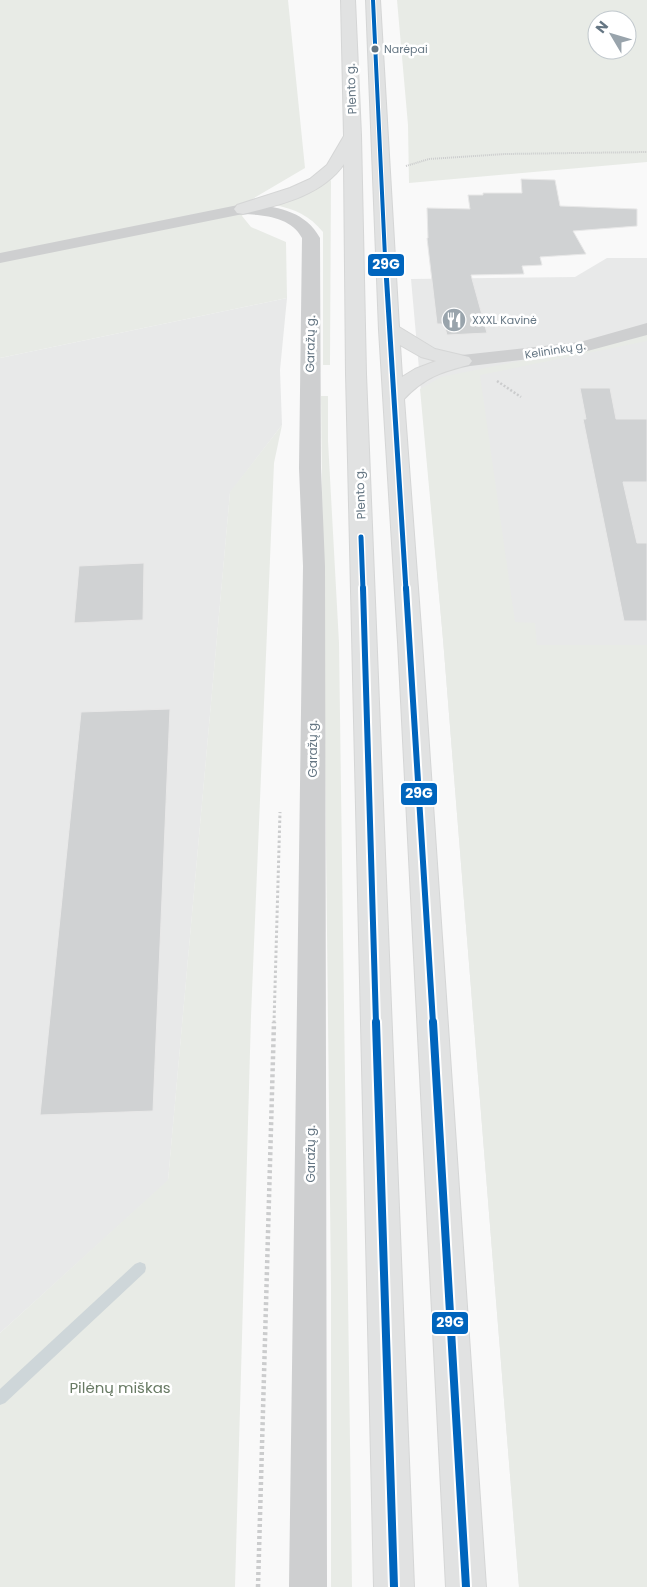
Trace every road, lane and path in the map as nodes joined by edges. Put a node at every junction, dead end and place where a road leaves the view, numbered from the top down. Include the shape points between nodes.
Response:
1 (348, 0) edge
2 (373, 0) edge
3 (352, 136) junction
4 (647, 152) edge
5 (382, 173) junction
6 (243, 208) junction
7 (0, 258) edge
8 (647, 329) edge
9 (389, 330) junction
10 (462, 361) junction
11 (393, 398) junction
12 (280, 804) dead end
13 (258, 1587) edge
14 (308, 1587) edge
15 (394, 1587) edge
16 (466, 1587) edge

1 - 3 highway, Plento g.
2 - 5 highway
3 - 6 highway via 333,168 323,178 304,188
3 - 15 highway, Plento g. via 356,384
4 - 5 path via 429,159
5 - 9 highway
6 - 7 street, Garažų g.
6 - 14 street, Garažų g. via 265,210 289,218 304,226 311,238 310,448 314,566
8 - 10 street, Kelininkų g. via 594,344
9 - 10 highway via 428,353
9 - 11 highway
10 - 11 highway via 430,368 410,380
11 - 16 highway
12 - 13 path

